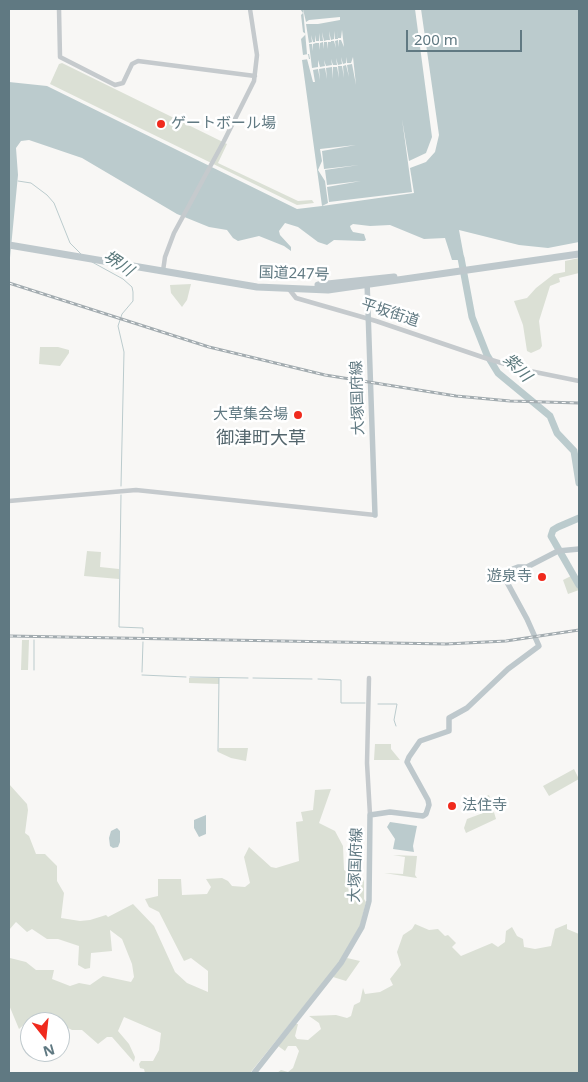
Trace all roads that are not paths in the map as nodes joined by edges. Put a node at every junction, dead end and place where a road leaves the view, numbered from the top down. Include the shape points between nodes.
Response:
1 (59, 9) edge
2 (250, 9) edge
3 (255, 76) junction
4 (10, 243) edge
5 (579, 250) edge
6 (579, 254) edge
7 (163, 269) junction
8 (463, 269) junction
9 (368, 283) junction
10 (289, 289) junction
11 (369, 319) junction
12 (579, 381) edge
13 (9, 501) edge
14 (375, 515) joint
15 (579, 549) edge
16 (369, 678) dead end
17 (370, 815) junction
18 (254, 1073) edge

1 - 3 street via 60,57 115,85 123,82 132,64 138,61
2 - 3 street via 256,55
3 - 7 street via 182,218
4 - 7 highway, 国道247号
5 - 8 highway, 国道247号
6 - 8 highway, 国道247号
7 - 9 highway, 国道247号 via 258,283
7 - 10 highway, 国道247号 via 257,287
8 - 9 highway, 国道247号
9 - 10 highway, 国道247号 via 328,290
9 - 11 main road, 大塚国府線
10 - 11 street, 平坂街道 via 296,298
11 - 12 street, 平坂街道 via 525,370
11 - 14 main road, 大塚国府線
13 - 14 street via 136,490
15 - 17 main road, 大塚国府線 via 560,550 531,565 502,573 539,646 508,669 467,708 449,718 449,730 420,741 409,757 408,762 428,800 426,814 390,812
16 - 17 street
17 - 18 main road, 大塚国府線 via 368,901 362,927 341,963

